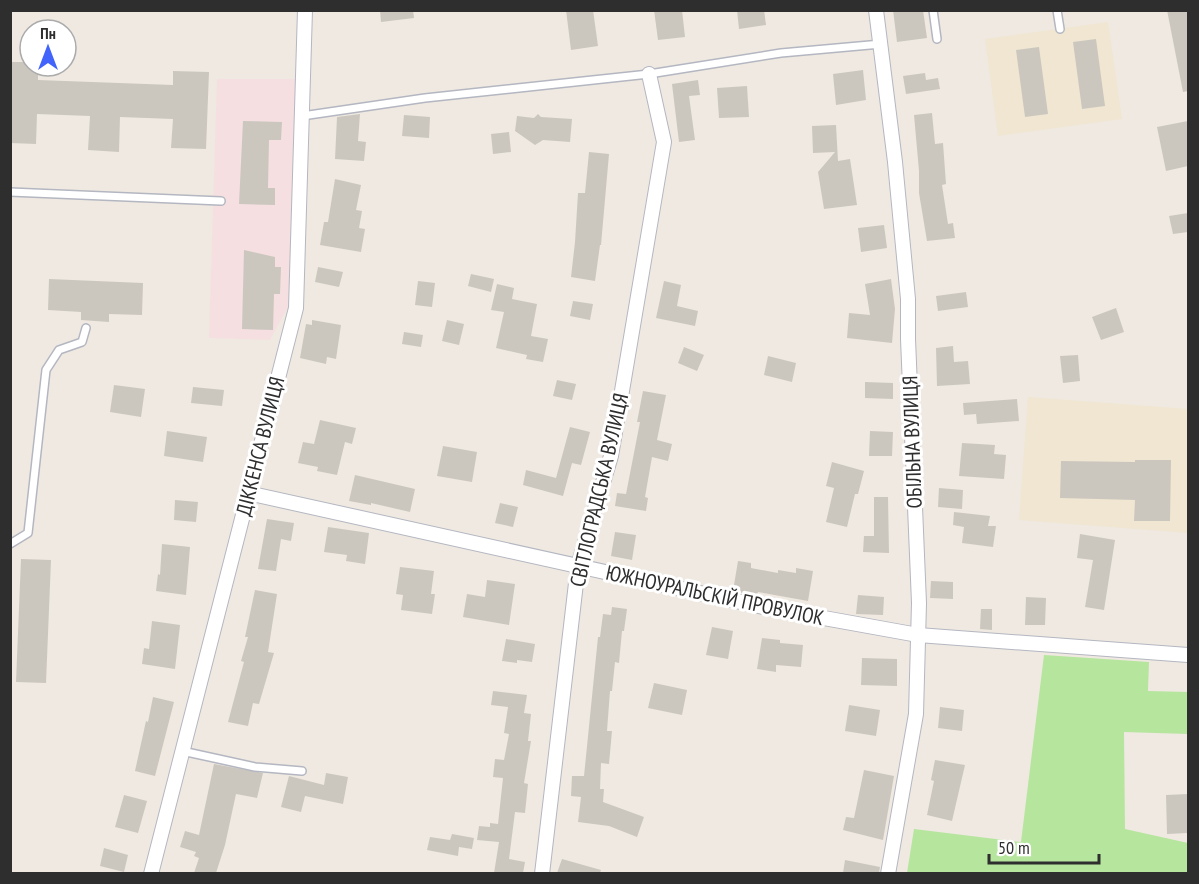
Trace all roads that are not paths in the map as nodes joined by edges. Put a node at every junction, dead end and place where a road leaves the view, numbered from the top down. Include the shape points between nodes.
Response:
1 (305, 10) edge
2 (876, 10) edge
3 (933, 10) edge
4 (1057, 10) edge
5 (1060, 28) dead end
6 (937, 39) dead end
7 (881, 44) junction
8 (649, 74) junction
9 (302, 116) junction
10 (10, 192) edge
11 (221, 201) dead end
12 (86, 328) dead end
13 (248, 492) junction
14 (10, 544) edge
15 (578, 566) junction
16 (918, 635) junction
17 (1188, 655) edge
18 (182, 751) junction
19 (302, 771) dead end
20 (151, 873) edge
21 (542, 873) edge
22 (888, 873) edge

1 - 9 street, ДІККЕНСА ВУЛИЦЯ
2 - 7 street, ОБІЛЬНА ВУЛИЦЯ
3 - 6 lane
4 - 5 lane
7 - 8 lane via 781,53
7 - 16 street, ОБІЛЬНА ВУЛИЦЯ via 908,299
8 - 9 lane via 425,98
8 - 15 street, СВІТЛОГРАДСЬКА ВУЛИЦЯ via 663,142 611,456
9 - 13 street, ДІККЕНСА ВУЛИЦЯ via 296,308
10 - 11 lane
12 - 14 lane via 82,342 59,350 46,370 28,533
13 - 15 street, ЮЖНОУРАЛЬСКІЙ ПРОВУЛОК
13 - 18 street, ДІККЕНСА ВУЛИЦЯ
15 - 16 street, ЮЖНОУРАЛЬСКІЙ ПРОВУЛОК via 763,607
15 - 21 street, СВІТЛОГРАДСЬКА ВУЛИЦЯ
16 - 17 street, ЮЖНОУРАЛЬСКІЙ ПРОВУЛОК
16 - 22 street, ОБІЛЬНА ВУЛИЦЯ via 916,714
18 - 19 lane via 255,767
18 - 20 street, ДІККЕНСА ВУЛИЦЯ

